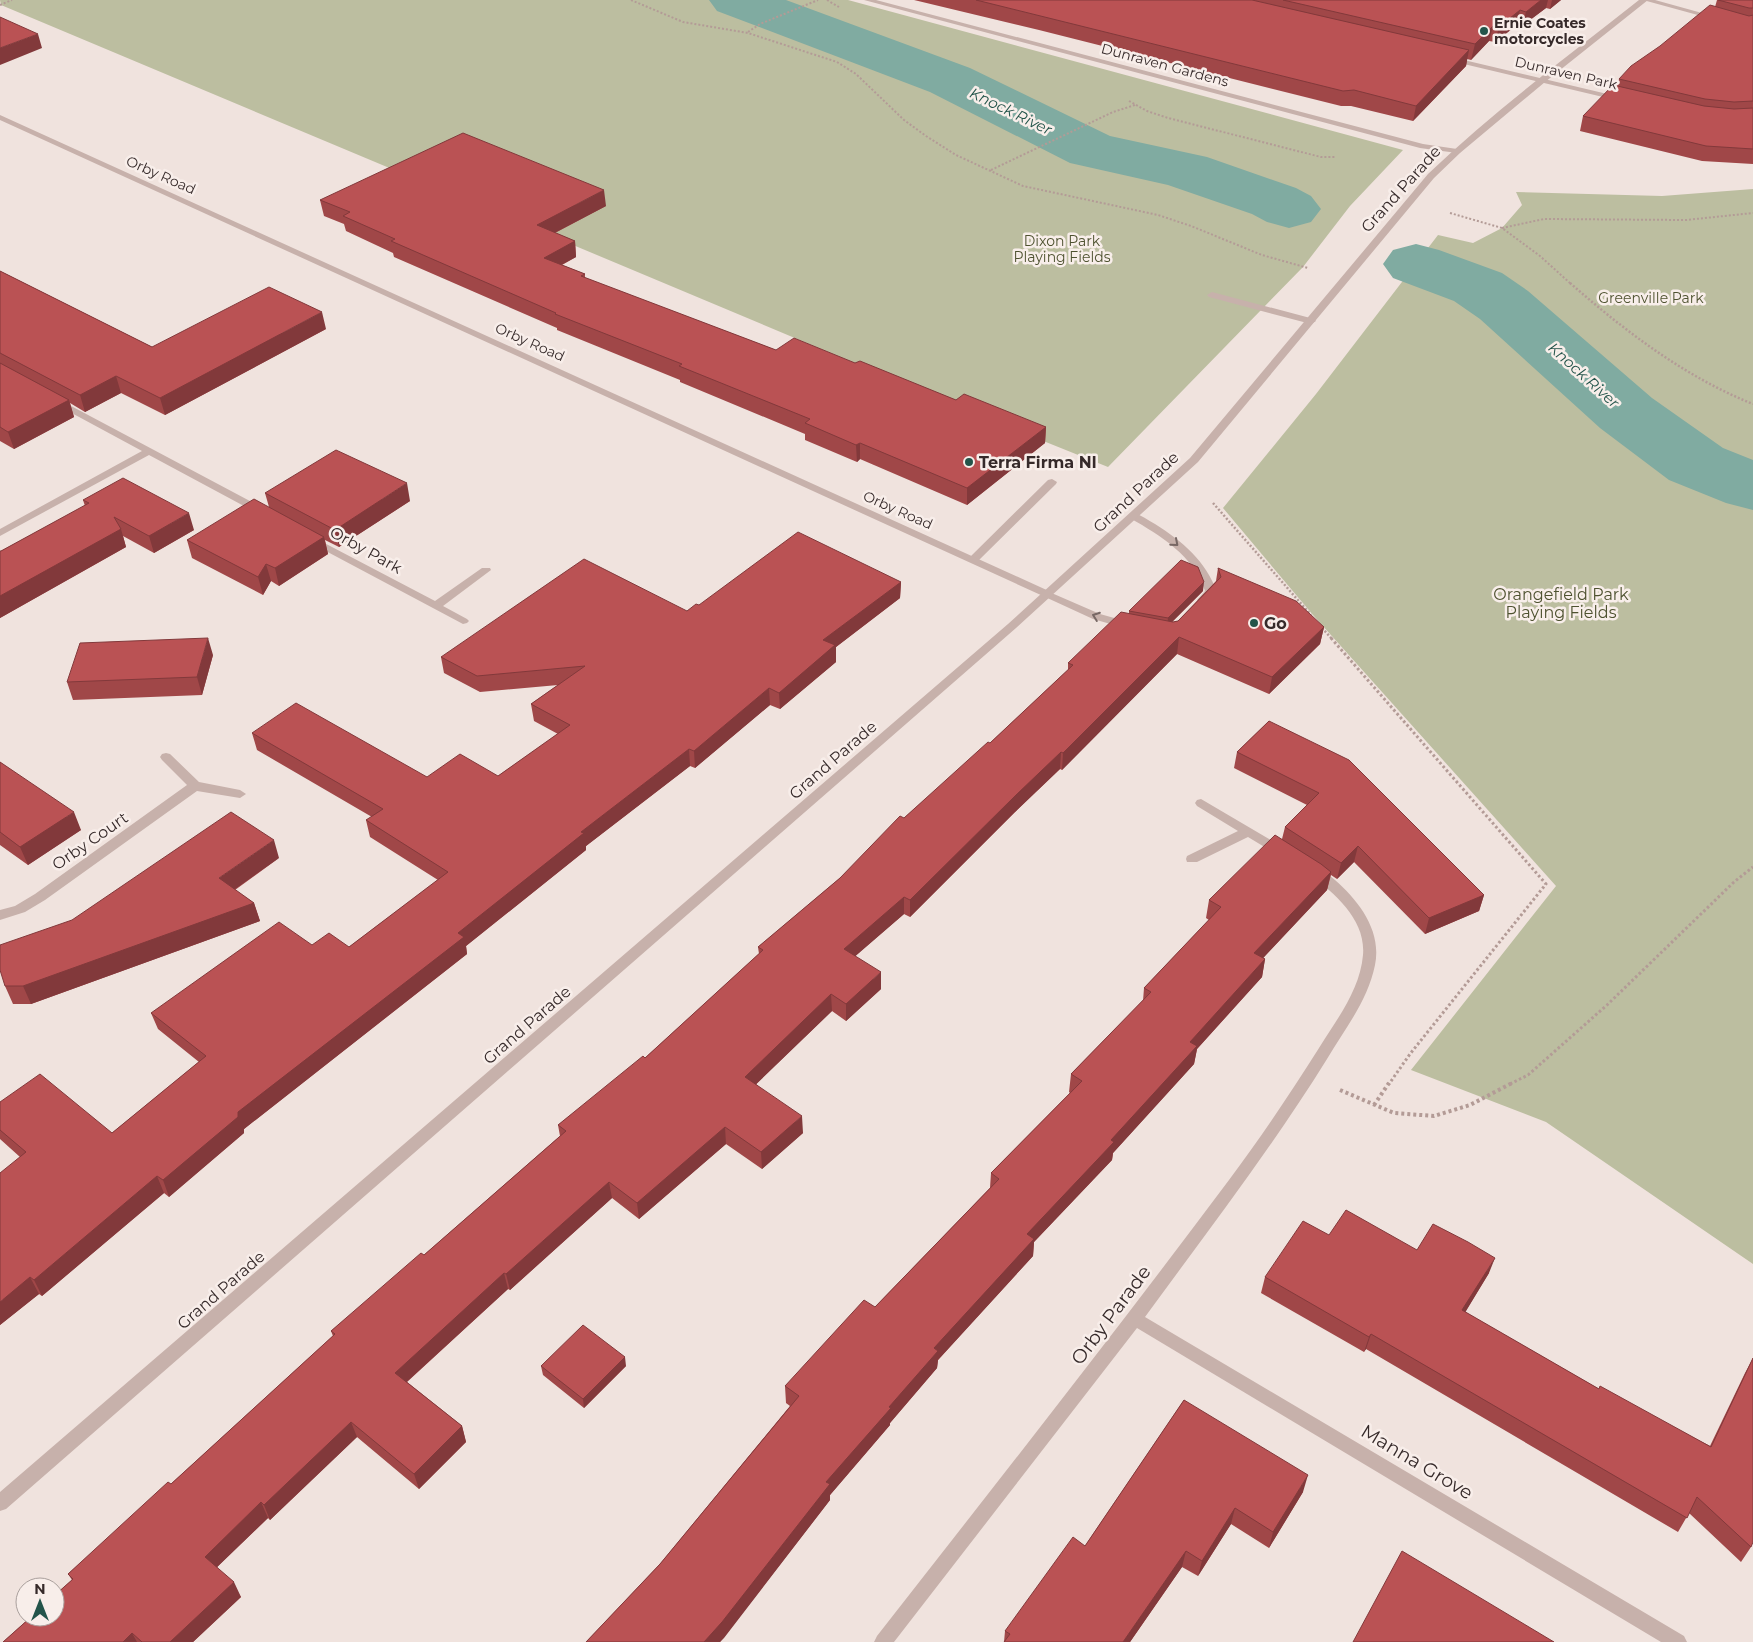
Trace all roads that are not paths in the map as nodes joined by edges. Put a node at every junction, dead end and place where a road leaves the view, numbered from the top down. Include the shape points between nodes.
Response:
1 (868, 0) edge
2 (1645, 0) edge
3 (1728, 21) edge
4 (1438, 55) edge
5 (1542, 80) junction
6 (1624, 100) edge
7 (0, 117) edge
8 (1457, 151) junction
9 (1212, 295) dead end
10 (1312, 321) junction
11 (44, 395) edge
12 (149, 451) junction
13 (1052, 482) dead end
14 (1134, 516) junction
15 (271, 517) edge
16 (0, 533) edge
17 (305, 536) edge
18 (974, 559) junction
19 (486, 570) dead end
20 (1047, 594) junction
21 (435, 606) junction
22 (1198, 606) edge
23 (463, 621) dead end
24 (1142, 628) edge
25 (166, 758) dead end
26 (195, 786) junction
27 (240, 794) dead end
28 (1200, 803) dead end
29 (1247, 832) junction
30 (1192, 859) dead end
31 (0, 915) edge
32 (1134, 1319) junction
33 (0, 1503) edge
34 (883, 1642) edge
35 (1678, 1642) edge

1 - 8 street, Dunraven Gardens via 1423,146
2 - 3 street
2 - 5 street, Grand Parade
4 - 5 street, Dunraven Park
5 - 6 street, Dunraven Park
5 - 8 street, Grand Parade
7 - 18 street, Orby Road
8 - 10 street, Grand Parade via 1373,243
9 - 10 street
10 - 14 street, Grand Parade via 1194,460
11 - 12 street
12 - 15 street
12 - 16 street
13 - 18 street
14 - 20 street, Grand Parade
14 -> 22 street via 1159,530 1190,556 1209,581 1211,592
17 - 21 street, Orby Park
18 - 20 street, Orby Road
19 - 21 street
24 -> 20 street, Orby Road via 1114,623
20 - 33 street, Grand Parade
21 - 23 street, Orby Park
25 - 26 street
26 - 27 street
26 - 31 street, Orby Court via 40,897 20,909
28 - 29 street, Orby Parade
29 - 30 street
29 - 32 street, Orby Parade via 1299,861 1334,886 1357,913 1367,933 1370,950 1364,983 1284,1116
32 - 34 street, Orby Parade
32 - 35 street, Manna Grove

